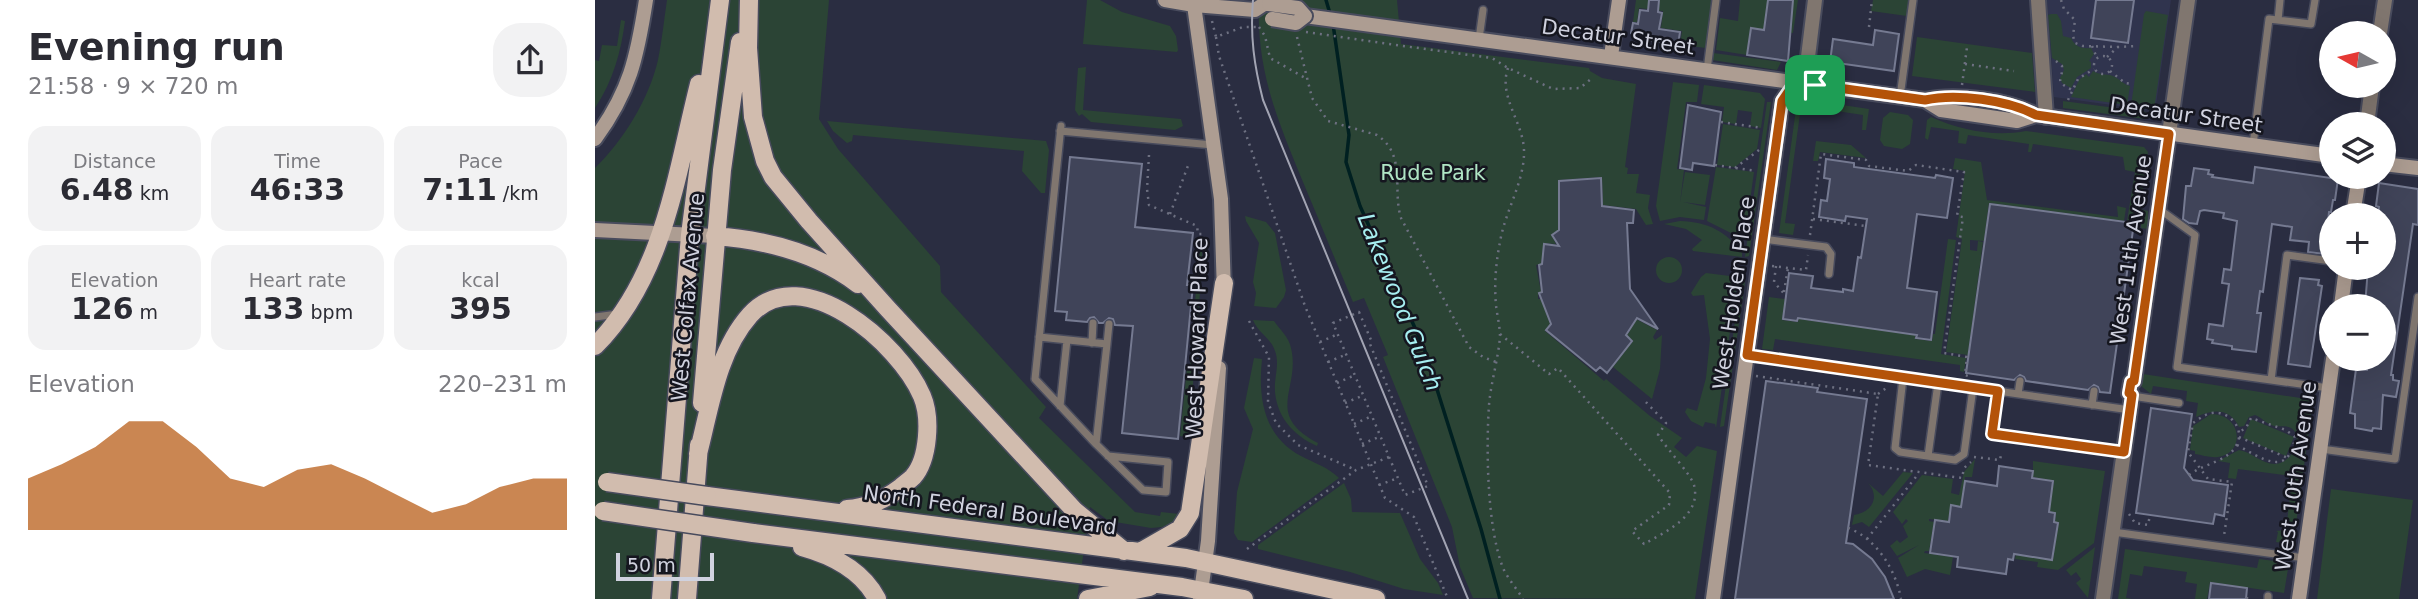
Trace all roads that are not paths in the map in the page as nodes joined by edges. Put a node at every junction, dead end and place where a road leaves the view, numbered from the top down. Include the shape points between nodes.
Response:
1 (646, 0) edge
2 (747, 0) edge
3 (1165, 0) edge
4 (1619, 0) edge
5 (1716, 0) edge
6 (1815, 0) edge
7 (1913, 0) edge
8 (2038, 0) edge
9 (2187, 0) edge
10 (2280, 0) edge
11 (2315, 0) edge
12 (2385, 0) edge
13 (719, 3) edge
14 (1201, 6) junction
15 (1262, 7) junction
16 (1483, 10) dead end
17 (2278, 20) junction
18 (1300, 21) junction
19 (2382, 21) edge
20 (1479, 40) junction
21 (1611, 56) junction
22 (1707, 70) junction
23 (1795, 82) junction
24 (1900, 97) junction
25 (2041, 116) junction
26 (2169, 134) junction
27 (595, 139) edge
28 (1214, 145) junction
29 (2253, 146) junction
30 (2319, 154) edge
31 (2396, 165) edge
32 (2418, 168) edge
33 (2159, 209) junction
34 (596, 231) edge
35 (662, 234) junction
36 (691, 235) junction
37 (715, 236) junction
38 (1763, 239) junction
39 (2319, 259) edge
40 (1829, 274) dead end
41 (1224, 283) junction
42 (2418, 297) edge
43 (888, 309) junction
44 (623, 313) junction
45 (595, 317) edge
46 (1093, 323) dead end
47 (1108, 324) dead end
48 (1039, 337) junction
49 (1067, 340) junction
50 (1092, 343) junction
51 (1107, 344) junction
52 (595, 346) edge
53 (1747, 355) junction
54 (2331, 371) edge
55 (1903, 377) junction
56 (2271, 380) junction
57 (2020, 381) dead end
58 (1938, 383) junction
59 (1973, 388) junction
60 (2329, 388) junction
61 (1998, 391) junction
62 (2094, 391) dead end
63 (2018, 394) junction
64 (2132, 395) junction
65 (2179, 403) dead end
66 (2092, 405) junction
67 (1060, 406) junction
68 (1096, 444) junction
69 (2321, 449) junction
70 (2124, 452) junction
71 (698, 454) junction
72 (1108, 456) junction
73 (1928, 456) junction
74 (601, 481) edge
75 (757, 502) junction
76 (599, 511) edge
77 (2112, 532) junction
78 (753, 533) junction
79 (691, 550) junction
80 (1131, 552) junction
81 (2305, 558) junction
82 (1205, 562) junction
83 (1165, 584) junction
84 (1201, 594) edge
85 (660, 596) edge
86 (687, 599) edge
87 (693, 599) edge
88 (877, 599) edge
89 (1088, 599) edge
90 (1244, 599) edge
91 (1376, 599) edge
92 (1713, 599) edge
93 (2103, 599) edge
94 (2299, 599) edge

1 - 27 street via 628,84
2 - 37 main road, West Colfax Avenue
2 - 43 main road via 750,93 765,161 788,196
3 - 14 street, Decatur Street
4 - 21 street
5 - 22 lane
6 - 23 street, West Holden Place via 1807,65
7 - 24 lane
8 - 25 street
9 - 26 street, West 11th Avenue
10 - 17 lane
11 - 17 lane via 2311,24
12 - 19 street
13 - 35 main road
13 - 36 main road, West Colfax Avenue
14 - 15 street, Decatur Street
14 - 28 street, West Howard Place
15 - 18 street, Decatur Street, bridge via 1298,8
15 - 18 street, Decatur Street, bridge via 1266,24
16 - 20 lane
17 - 29 lane via 2269,19
18 - 20 street, Decatur Street
20 - 21 street, Decatur Street
21 - 22 street, Decatur Street
22 - 23 street, Decatur Street
23 - 24 street, Decatur Street
23 - 38 street, West Holden Place via 1782,101
24 - 25 street, Decatur Street via 1925,100 1943,96 2019,107
25 - 26 street, Decatur Street
26 - 29 street, Decatur Street
26 - 33 street, West 11th Avenue
28 - 41 street, West Howard Place
28 - 48 lane via 1060,128
29 - 30 street, Decatur Street
31 - 32 street
33 - 56 lane via 2196,235 2177,367
33 - 64 street, West 11th Avenue
34 - 35 street
35 - 36 street
35 - 44 main road via 652,263
36 - 37 street
36 - 85 main road, West Colfax Avenue
37 - 43 main road via 770,244 814,258 855,282
37 - 71 main road, West Colfax Avenue
38 - 40 lane via 1830,249
38 - 53 street, West Holden Place
39 - 56 lane via 2287,255
41 - 80 main road via 1190,513 1180,529 1163,541
41 - 82 street, West Howard Place
42 - 69 lane via 2395,459
43 - 80 main road via 1075,511
44 - 45 lane
44 - 52 main road
46 - 50 lane
47 - 51 lane
48 - 49 lane
48 - 67 lane via 1035,379
49 - 50 lane
49 - 67 lane
50 - 51 lane
51 - 68 lane
53 - 55 lane
53 - 92 street, West Holden Place
54 - 60 street, West 10th Avenue
55 - 58 lane
55 - 73 lane via 1895,448
56 - 60 lane
57 - 63 lane
58 - 59 lane
58 - 73 lane
59 - 61 lane
59 - 73 lane via 1964,454 1955,460
60 - 69 street, West 10th Avenue
61 - 63 lane
61 - 70 lane via 1992,434
62 - 66 lane
63 - 66 lane
64 - 65 lane
64 - 66 lane
64 - 70 street, West 11th Avenue
67 - 68 lane
68 - 72 lane
69 - 81 street, West 10th Avenue
70 - 77 street, West 11th Avenue
71 - 75 main road via 718,376 751,314 780,296 808,297 848,314 899,361 922,396 927,429 913,477 883,500 857,509
71 - 79 main road, West Colfax Avenue
72 - 72 lane via 1143,490 1166,492 1168,462
74 - 75 main road, North Federal Boulevard, bridge
75 - 80 main road, North Federal Boulevard
76 - 78 main road, bridge
77 - 81 lane
77 - 93 street, West 11th Avenue
78 - 83 main road
78 - 88 main road via 830,556 852,570
79 - 86 main road, West Colfax Avenue
79 - 87 main road
80 - 82 main road, North Federal Boulevard
81 - 94 street, West 10th Avenue
82 - 84 street, West Howard Place
82 - 91 main road, North Federal Boulevard
83 - 84 main road
83 - 89 main road
84 - 90 main road

